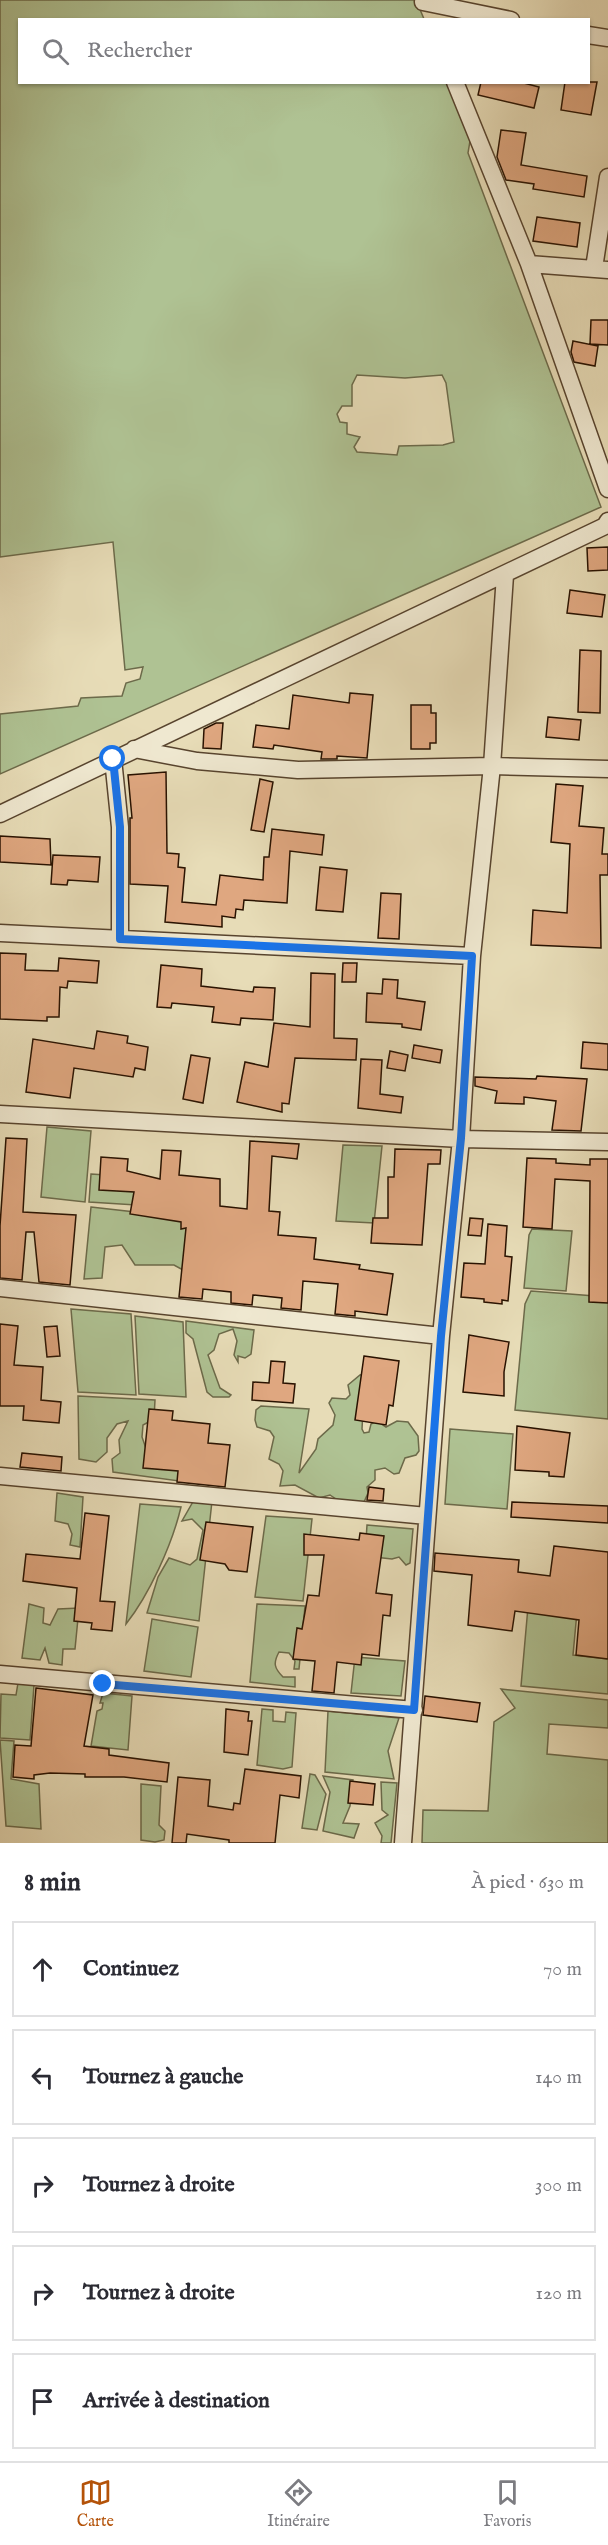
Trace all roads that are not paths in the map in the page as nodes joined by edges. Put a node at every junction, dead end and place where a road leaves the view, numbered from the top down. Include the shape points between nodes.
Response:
1 (422, 1) edge
2 (429, 18) edge
3 (502, 18) edge
4 (590, 35) edge
5 (608, 38) edge
6 (456, 84) edge
7 (608, 177) edge
8 (529, 264) junction
9 (601, 269) edge
10 (608, 489) edge
11 (608, 521) edge
12 (505, 574) junction
13 (134, 749) junction
14 (113, 759) junction
15 (492, 766) junction
16 (608, 769) edge
17 (0, 814) edge
18 (0, 933) edge
19 (120, 939) junction
20 (472, 956) junction
21 (0, 1114) edge
22 (461, 1138) junction
23 (608, 1142) edge
24 (0, 1288) edge
25 (441, 1336) junction
26 (0, 1476) edge
27 (427, 1516) junction
28 (0, 1674) edge
29 (414, 1710) junction
30 (403, 1843) edge

1 - 2 street
1 - 3 street
4 - 5 street
6 - 8 street
7 - 9 street
8 - 9 street
8 - 10 street
11 - 12 street via 605,526
12 - 13 street
12 - 15 street
13 - 14 street
13 - 15 street via 197,761 298,770
14 - 17 street
14 - 19 street via 120,827
15 - 16 street
15 - 20 street
18 - 19 street
19 - 20 street
20 - 22 street
21 - 22 street
22 - 23 street
22 - 25 street
24 - 25 street
25 - 27 street
26 - 27 street
27 - 29 street
28 - 29 street
29 - 30 street

